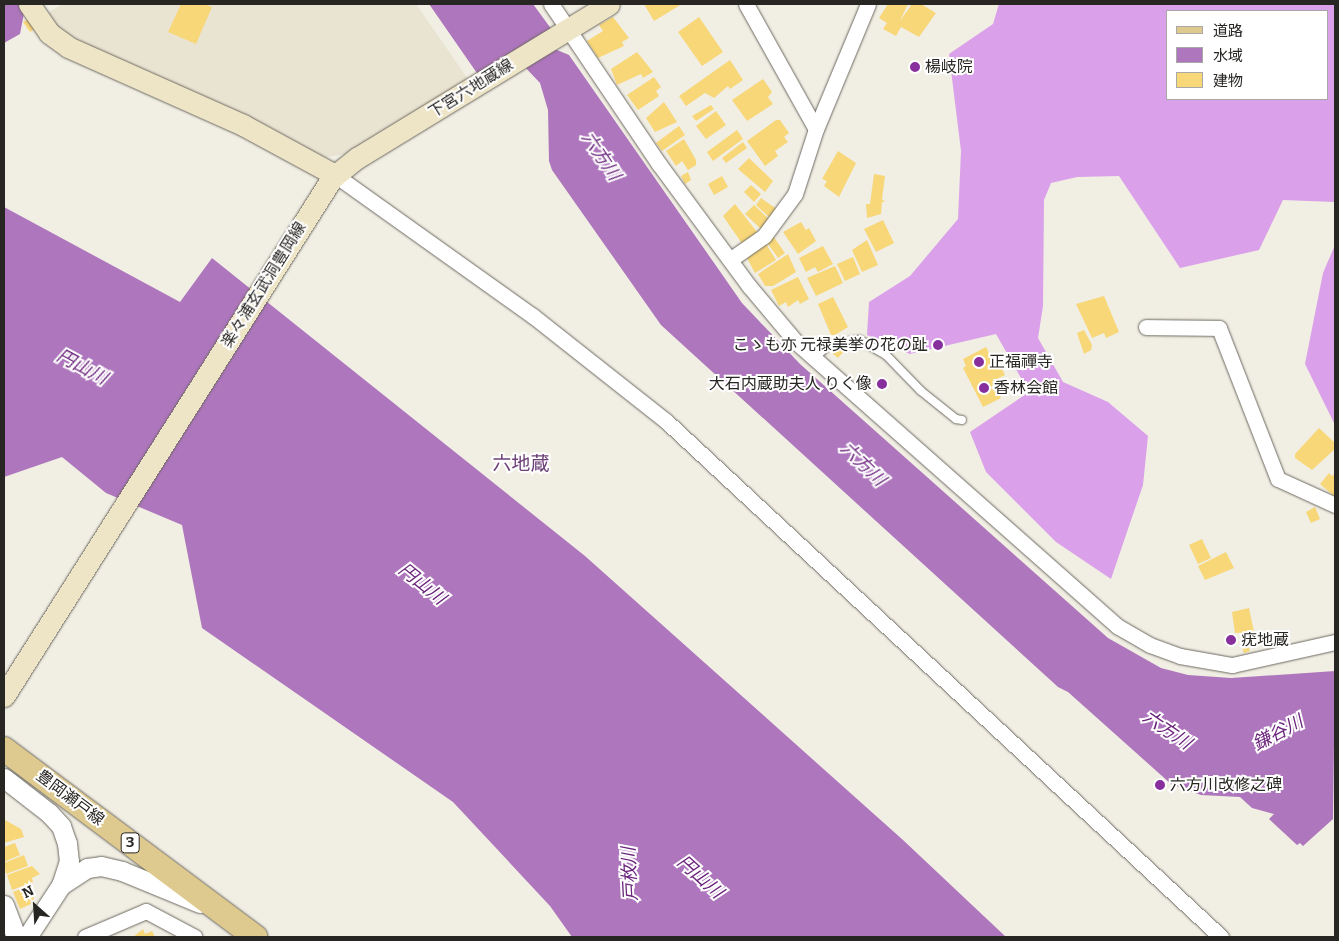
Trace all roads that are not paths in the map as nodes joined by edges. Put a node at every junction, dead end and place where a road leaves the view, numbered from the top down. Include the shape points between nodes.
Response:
1 (29, 4) edge
2 (551, 4) edge
3 (609, 4) edge
4 (746, 4) edge
5 (868, 4) edge
6 (565, 32) junction
7 (816, 129) junction
8 (330, 181) junction
9 (730, 259) junction
10 (1146, 327) dead end
11 (814, 358) junction
12 (962, 420) dead end
13 (1335, 505) edge
14 (1335, 642) edge
15 (4, 696) edge
16 (4, 749) edge
17 (4, 778) edge
18 (62, 885) junction
19 (4, 905) edge
20 (220, 911) junction
21 (24, 936) edge
22 (85, 937) edge
23 (195, 937) edge
24 (256, 937) edge
25 (1221, 937) edge

1 - 8 main road via 41,23 68,47 243,125
2 - 6 street
3 - 6 main road, 下宮六地蔵線
4 - 7 street
5 - 7 street
6 - 8 main road, 下宮六地蔵線 via 357,158
6 - 9 street
7 - 9 street via 795,194 764,236
8 - 15 main road, 楽々浦玄武洞豊岡線
8 - 25 street via 532,316 666,421
9 - 11 street via 796,342
10 - 13 street via 1219,328 1278,479
11 - 12 lane via 830,344 860,340 886,355 921,391 956,419
11 - 14 street via 1118,626 1150,645 1205,662 1232,665
16 - 20 main road, 豊岡瀬戸線 / 3
17 - 18 street via 61,826 69,861
18 - 20 street via 80,870 108,867
18 - 21 street
19 - 21 street
20 - 24 main road, 豊岡瀬戸線 / 3
22 - 23 street via 146,911

